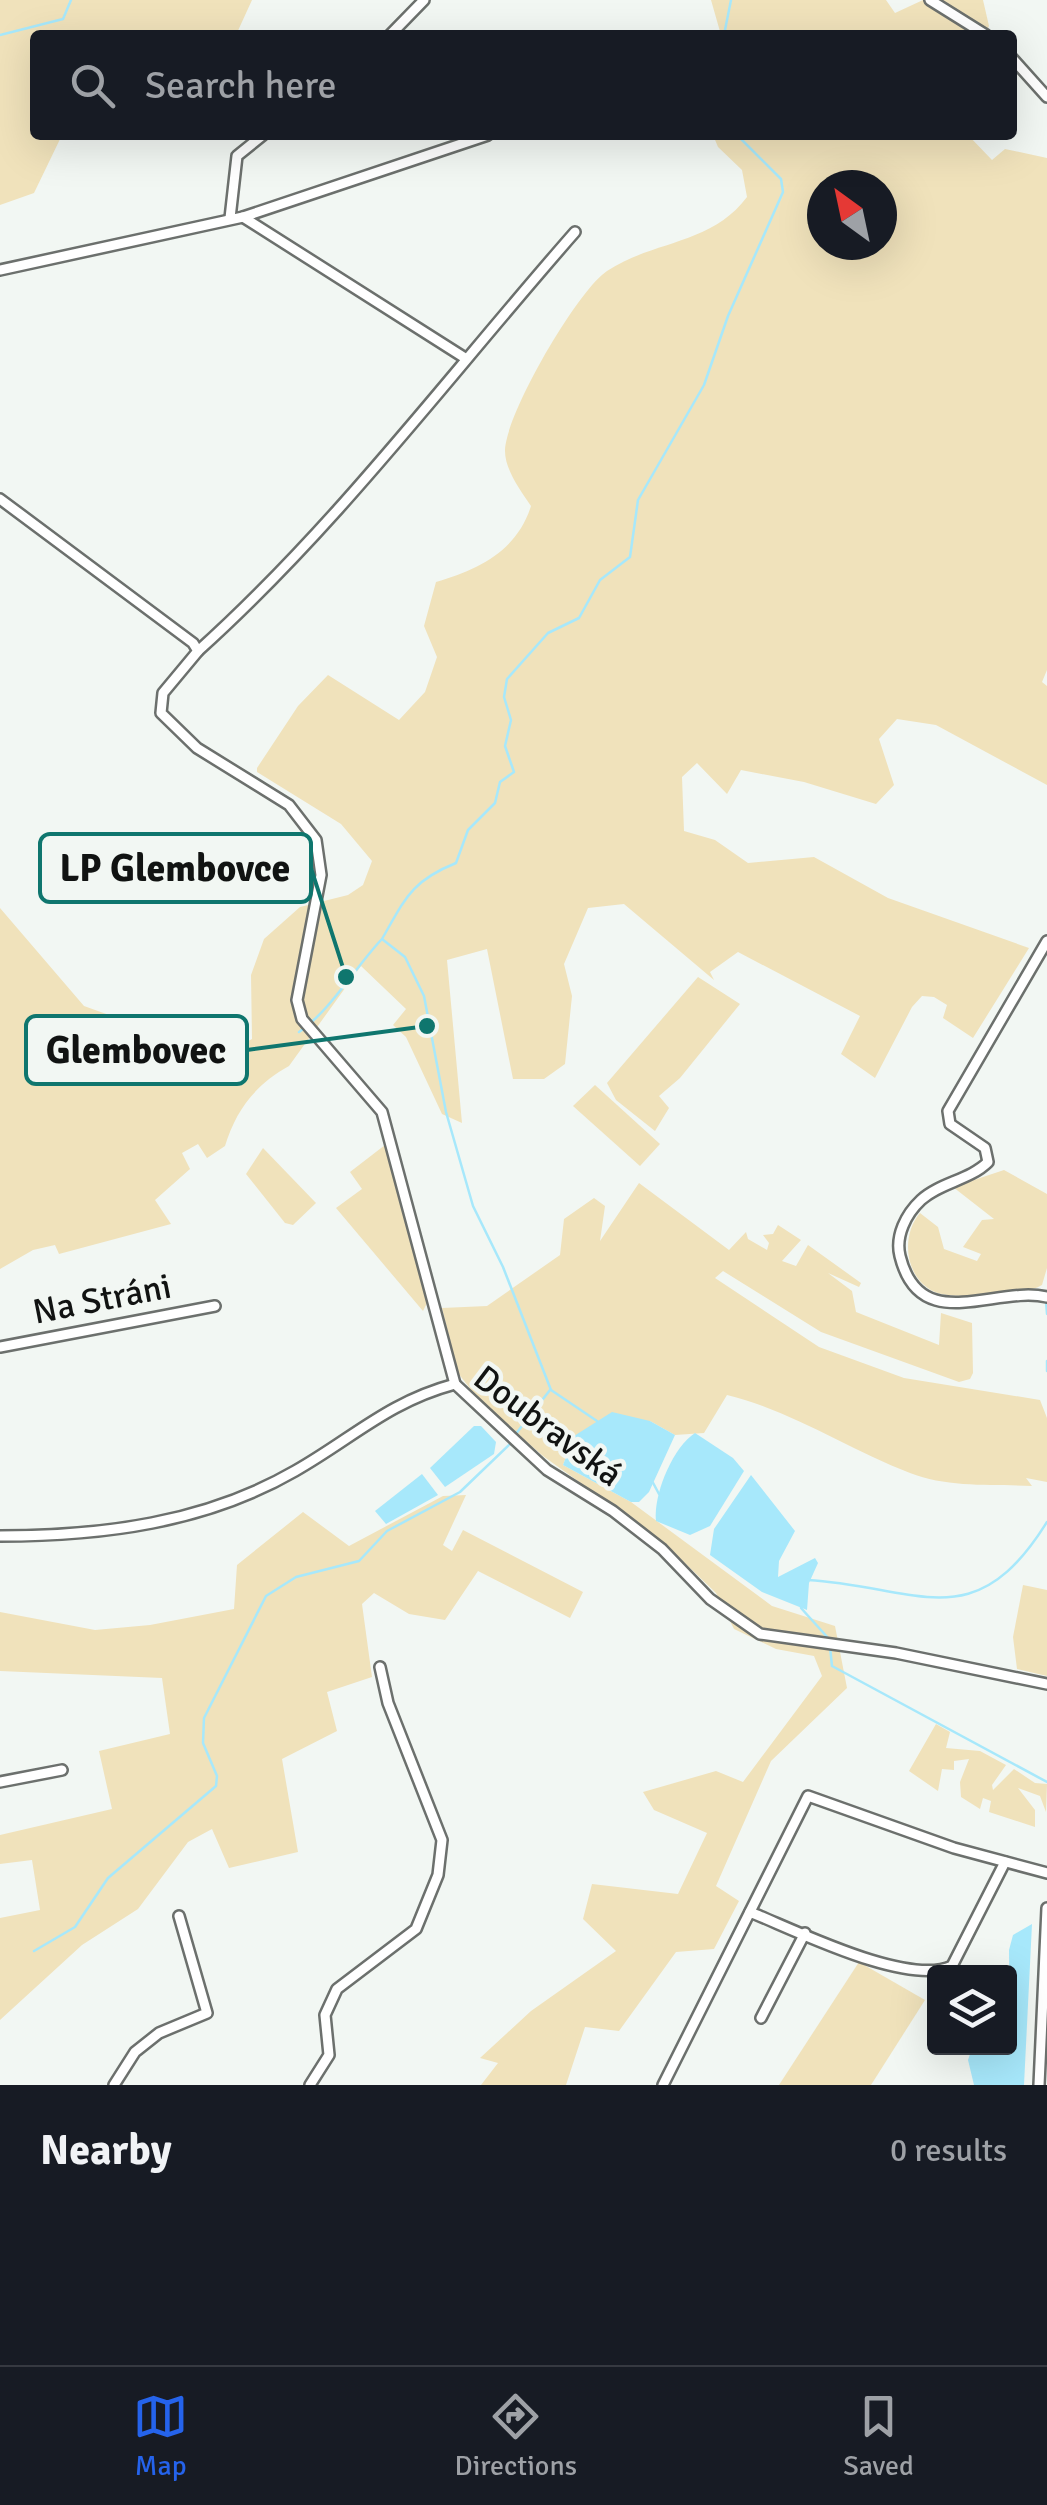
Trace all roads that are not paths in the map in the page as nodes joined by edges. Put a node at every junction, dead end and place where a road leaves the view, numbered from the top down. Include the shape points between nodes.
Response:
1 (424, 0) edge
2 (930, 0) edge
3 (395, 30) edge
4 (978, 30) edge
5 (1017, 64) edge
6 (1047, 97) edge
7 (257, 140) edge
8 (473, 140) edge
9 (242, 217) junction
10 (230, 218) junction
11 (575, 232) dead end
12 (0, 270) edge
13 (464, 358) junction
14 (0, 499) edge
15 (198, 651) junction
16 (1047, 941) edge
17 (1047, 1297) edge
18 (214, 1306) dead end
19 (0, 1346) edge
20 (455, 1384) junction
21 (0, 1536) edge
22 (380, 1667) dead end
23 (1047, 1684) edge
24 (62, 1770) dead end
25 (0, 1782) edge
26 (1005, 1862) junction
27 (1047, 1873) edge
28 (1047, 1908) edge
29 (750, 1912) junction
30 (179, 1916) dead end
31 (805, 1934) junction
32 (762, 2018) dead end
33 (114, 2085) edge
34 (310, 2085) edge
35 (663, 2085) edge
36 (1038, 2085) edge

1 - 3 street
2 - 4 street
5 - 6 street
7 - 10 street via 237,156
8 - 9 street
9 - 10 street
9 - 13 street
10 - 12 street
11 - 13 street
13 - 15 street via 264,592
14 - 15 street via 184,633
15 - 20 street via 159,708 196,748 289,805 316,840 321,875 297,1000 302,1018 382,1112
16 - 17 street via 948,1111 950,1124 985,1148 988,1162 923,1198 903,1224 899,1245 914,1284 940,1302
18 - 19 street, Na Stráni
20 - 21 street, Doubravská via 412,1396 291,1474 206,1510 114,1532
20 - 23 street, Doubravská via 547,1470 613,1511 760,1634
22 - 34 street via 442,1840 438,1875 416,1929 337,1990 325,2015 330,2055
24 - 25 street
26 - 27 street
26 - 29 street via 808,1796
26 - 31 street via 952,1966 939,1972 894,1965
28 - 36 street
29 - 31 street
29 - 35 street
30 - 33 street via 207,2012 134,2052
31 - 32 street

